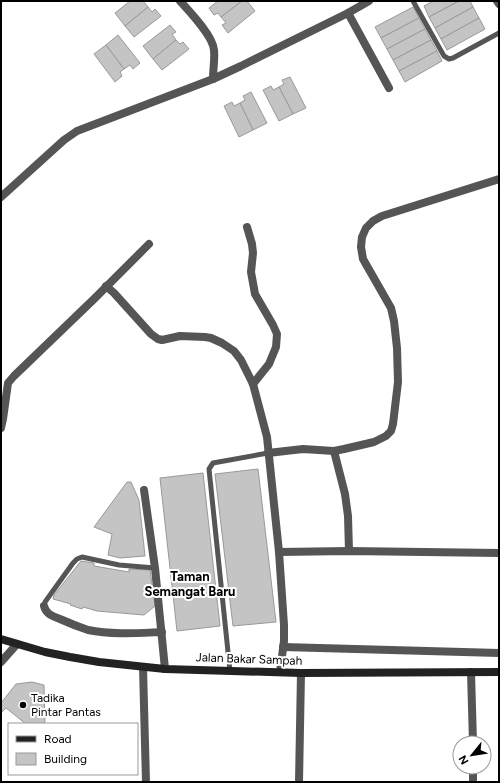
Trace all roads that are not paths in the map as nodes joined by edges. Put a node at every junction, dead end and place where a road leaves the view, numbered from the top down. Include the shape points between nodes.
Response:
1 (180, 1) edge
2 (369, 1) edge
3 (413, 1) edge
4 (497, 1) edge
5 (499, 4) edge
6 (348, 13) junction
7 (499, 32) edge
8 (213, 79) junction
9 (389, 88) dead end
10 (499, 179) edge
11 (1, 197) edge
12 (246, 227) dead end
13 (149, 244) dead end
14 (106, 286) junction
15 (253, 384) junction
16 (1, 428) edge
17 (334, 451) junction
18 (268, 453) junction
19 (144, 490) dead end
20 (349, 551) junction
21 (279, 552) junction
22 (499, 553) edge
23 (155, 568) junction
24 (44, 606) joint
25 (162, 632) junction
26 (1, 639) edge
27 (17, 644) junction
28 (283, 647) junction
29 (499, 653) edge
30 (1, 662) edge
31 (143, 667) junction
32 (166, 669) junction
33 (230, 671) junction
34 (280, 672) junction
35 (471, 672) junction
36 (499, 672) edge
37 (301, 673) junction
38 (472, 735) edge
39 (146, 782) edge
40 (299, 782) edge

1 - 8 street via 212,42
2 - 6 street
3 - 7 lane via 444,56 449,59
4 - 5 street
6 - 8 street
6 - 9 street
8 - 11 street via 70,135
10 - 17 street via 382,216 366,228 361,247 363,259 391,308 394,321 398,382 393,424 386,436 374,442
12 - 15 street via 252,244 251,272 255,294 277,334 276,347 269,364
13 - 14 street
14 - 15 street via 158,339 180,336 205,337 222,343 234,351 241,360
14 - 16 street via 8,383
15 - 18 street via 267,437
17 - 18 street via 303,449
17 - 20 street via 345,494
18 - 21 street
18 - 33 lane via 213,463 209,469
19 - 23 street
20 - 21 street
20 - 22 street
21 - 28 street
23 - 24 lane via 114,565 82,557 73,563
23 - 25 street
24 - 25 street via 48,614 88,630 120,633
25 - 32 street
26 - 27 main road, Jalan Bakar Sampah
27 - 30 street
27 - 31 main road, Jalan Bakar Sampah via 70,657
28 - 29 street
28 - 34 street
31 - 32 main road, Jalan Bakar Sampah
31 - 39 street
32 - 33 main road, Jalan Bakar Sampah
33 - 34 main road, Jalan Bakar Sampah
34 - 37 main road, Jalan Bakar Sampah
35 - 36 main road, Jalan Bakar Sampah
35 - 37 main road, Jalan Bakar Sampah
35 - 38 street
37 - 40 street

